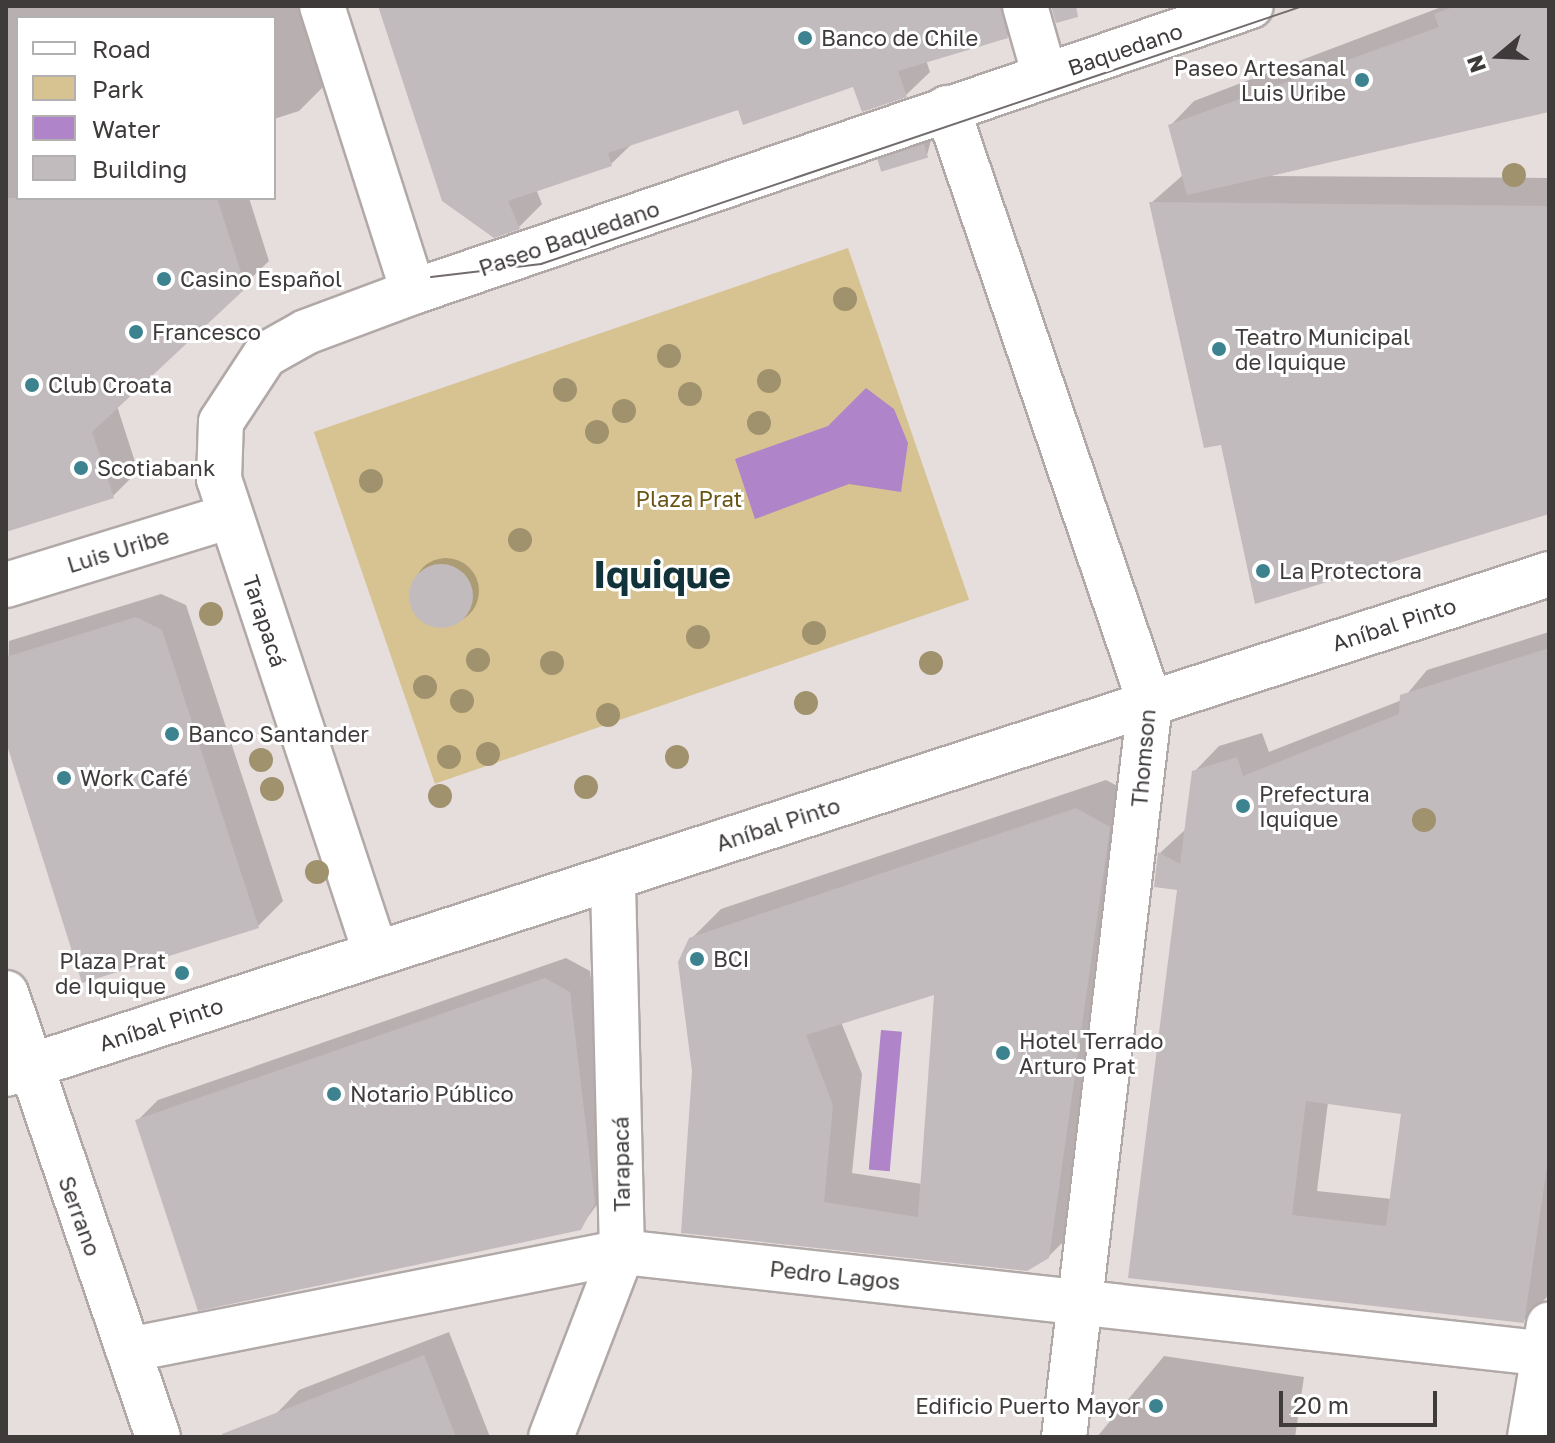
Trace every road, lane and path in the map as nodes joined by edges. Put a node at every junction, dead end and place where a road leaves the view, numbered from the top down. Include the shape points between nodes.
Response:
1 (322, 6) edge
2 (1025, 6) edge
3 (1251, 6) edge
4 (1045, 76) junction
5 (947, 108) junction
6 (413, 292) junction
7 (230, 516) junction
8 (1549, 574) edge
9 (6, 585) edge
10 (1150, 703) junction
11 (613, 878) junction
12 (376, 954) junction
13 (6, 993) edge
14 (18, 1071) edge
15 (622, 1252) junction
16 (1083, 1301) junction
17 (1547, 1344) edge
18 (128, 1350) junction
19 (158, 1437) edge
20 (551, 1437) edge
21 (1064, 1437) edge
22 (1530, 1437) edge

1 - 6 street
2 - 4 street
3 - 4 street, Baquedano
4 - 5 street, Paseo Baquedano
5 - 6 street, Paseo Baquedano
5 - 10 street, Thomson
6 - 7 street, Paseo Baquedano via 280,344 244,379 221,422 218,448
7 - 9 street, Luis Uribe
7 - 12 street, Tarapacá
8 - 10 street, Aníbal Pinto
10 - 11 street, Aníbal Pinto
10 - 16 street, Thomson
11 - 12 street, Aníbal Pinto
11 - 15 street, Tarapacá
12 - 14 street, Aníbal Pinto
13 - 14 street, Serrano
14 - 18 street, Serrano
15 - 16 street, Pedro Lagos
15 - 18 street, Pedro Lagos
15 - 20 street, Tarapacá
16 - 17 street, Pedro Lagos
16 - 21 street, Thomson
17 - 22 street
18 - 19 street, Serrano

